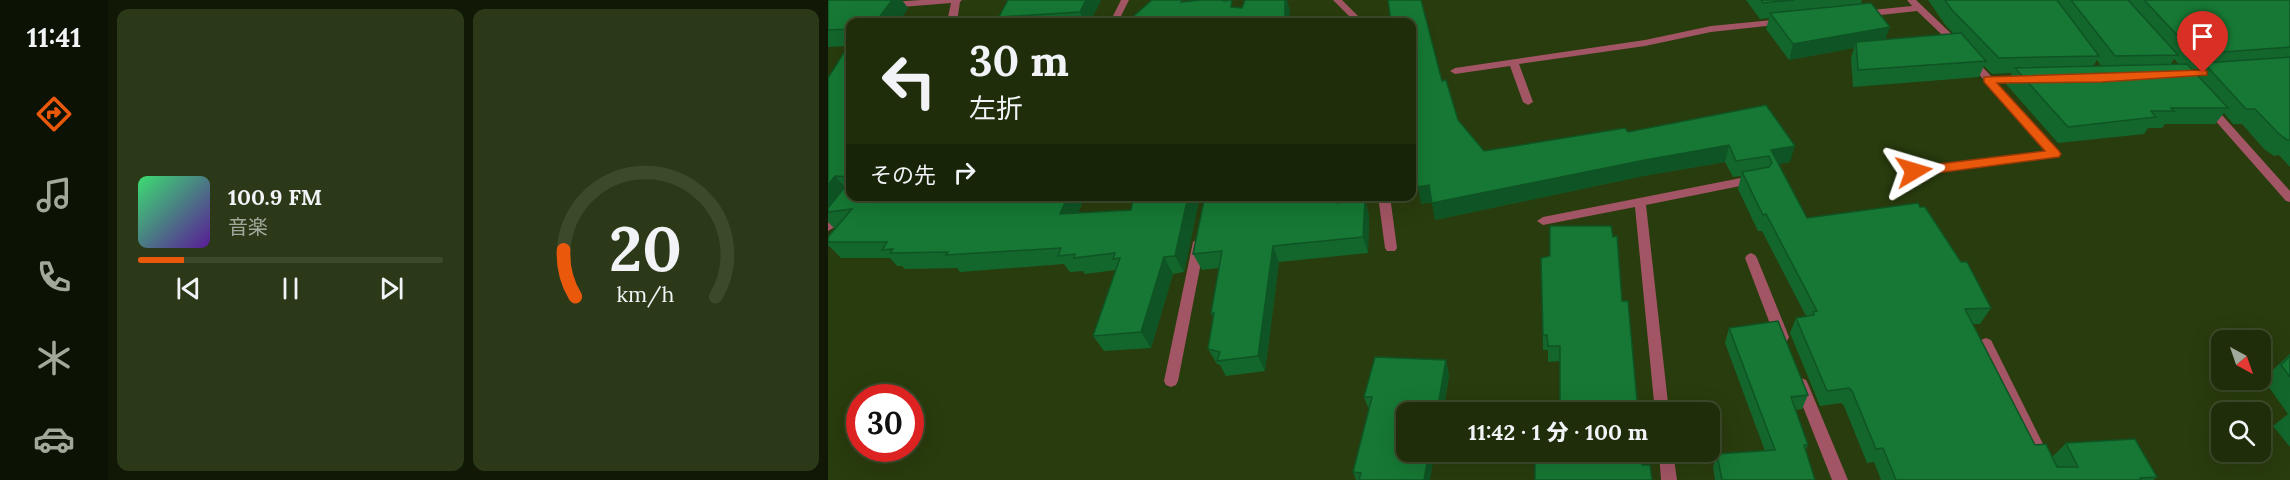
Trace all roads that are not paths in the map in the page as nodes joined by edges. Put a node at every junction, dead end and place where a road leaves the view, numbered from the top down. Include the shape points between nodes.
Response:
1 (957, 0) edge
2 (1125, 0) edge
3 (1337, 0) edge
4 (1915, 4) edge
5 (874, 6) edge
6 (1849, 15) edge
7 (954, 18) edge
8 (1116, 18) edge
9 (1356, 18) edge
10 (1791, 21) edge
11 (1514, 63) junction
12 (1455, 71) dead end
13 (2033, 79) edge
14 (1988, 80) junction
15 (1528, 102) dead end
16 (2204, 102) edge
17 (1914, 171) dead end
18 (1760, 178) edge
19 (2288, 193) edge
20 (855, 201) edge
21 (1385, 201) edge
22 (1640, 202) junction
23 (1543, 221) dead end
24 (828, 227) edge
25 (1201, 231) edge
26 (1391, 248) dead end
27 (1751, 258) dead end
28 (1986, 344) edge
29 (1786, 347) edge
30 (1795, 369) edge
31 (1171, 381) dead end
32 (1661, 402) edge
33 (1667, 462) edge
34 (1669, 480) edge
35 (1840, 480) edge
36 (2053, 480) edge

1 - 5 street
1 - 7 street
2 - 8 street
3 - 9 street
4 - 6 street
4 - 14 street
10 - 11 street via 1711,29
11 - 12 street
11 - 15 street
13 - 14 street
14 - 17 street via 2055,154
16 - 19 street
18 - 22 street
20 - 24 street
21 - 26 street
22 - 23 street
22 - 32 street
25 - 31 street
27 - 29 street
28 - 36 street
30 - 35 street
33 - 34 street

